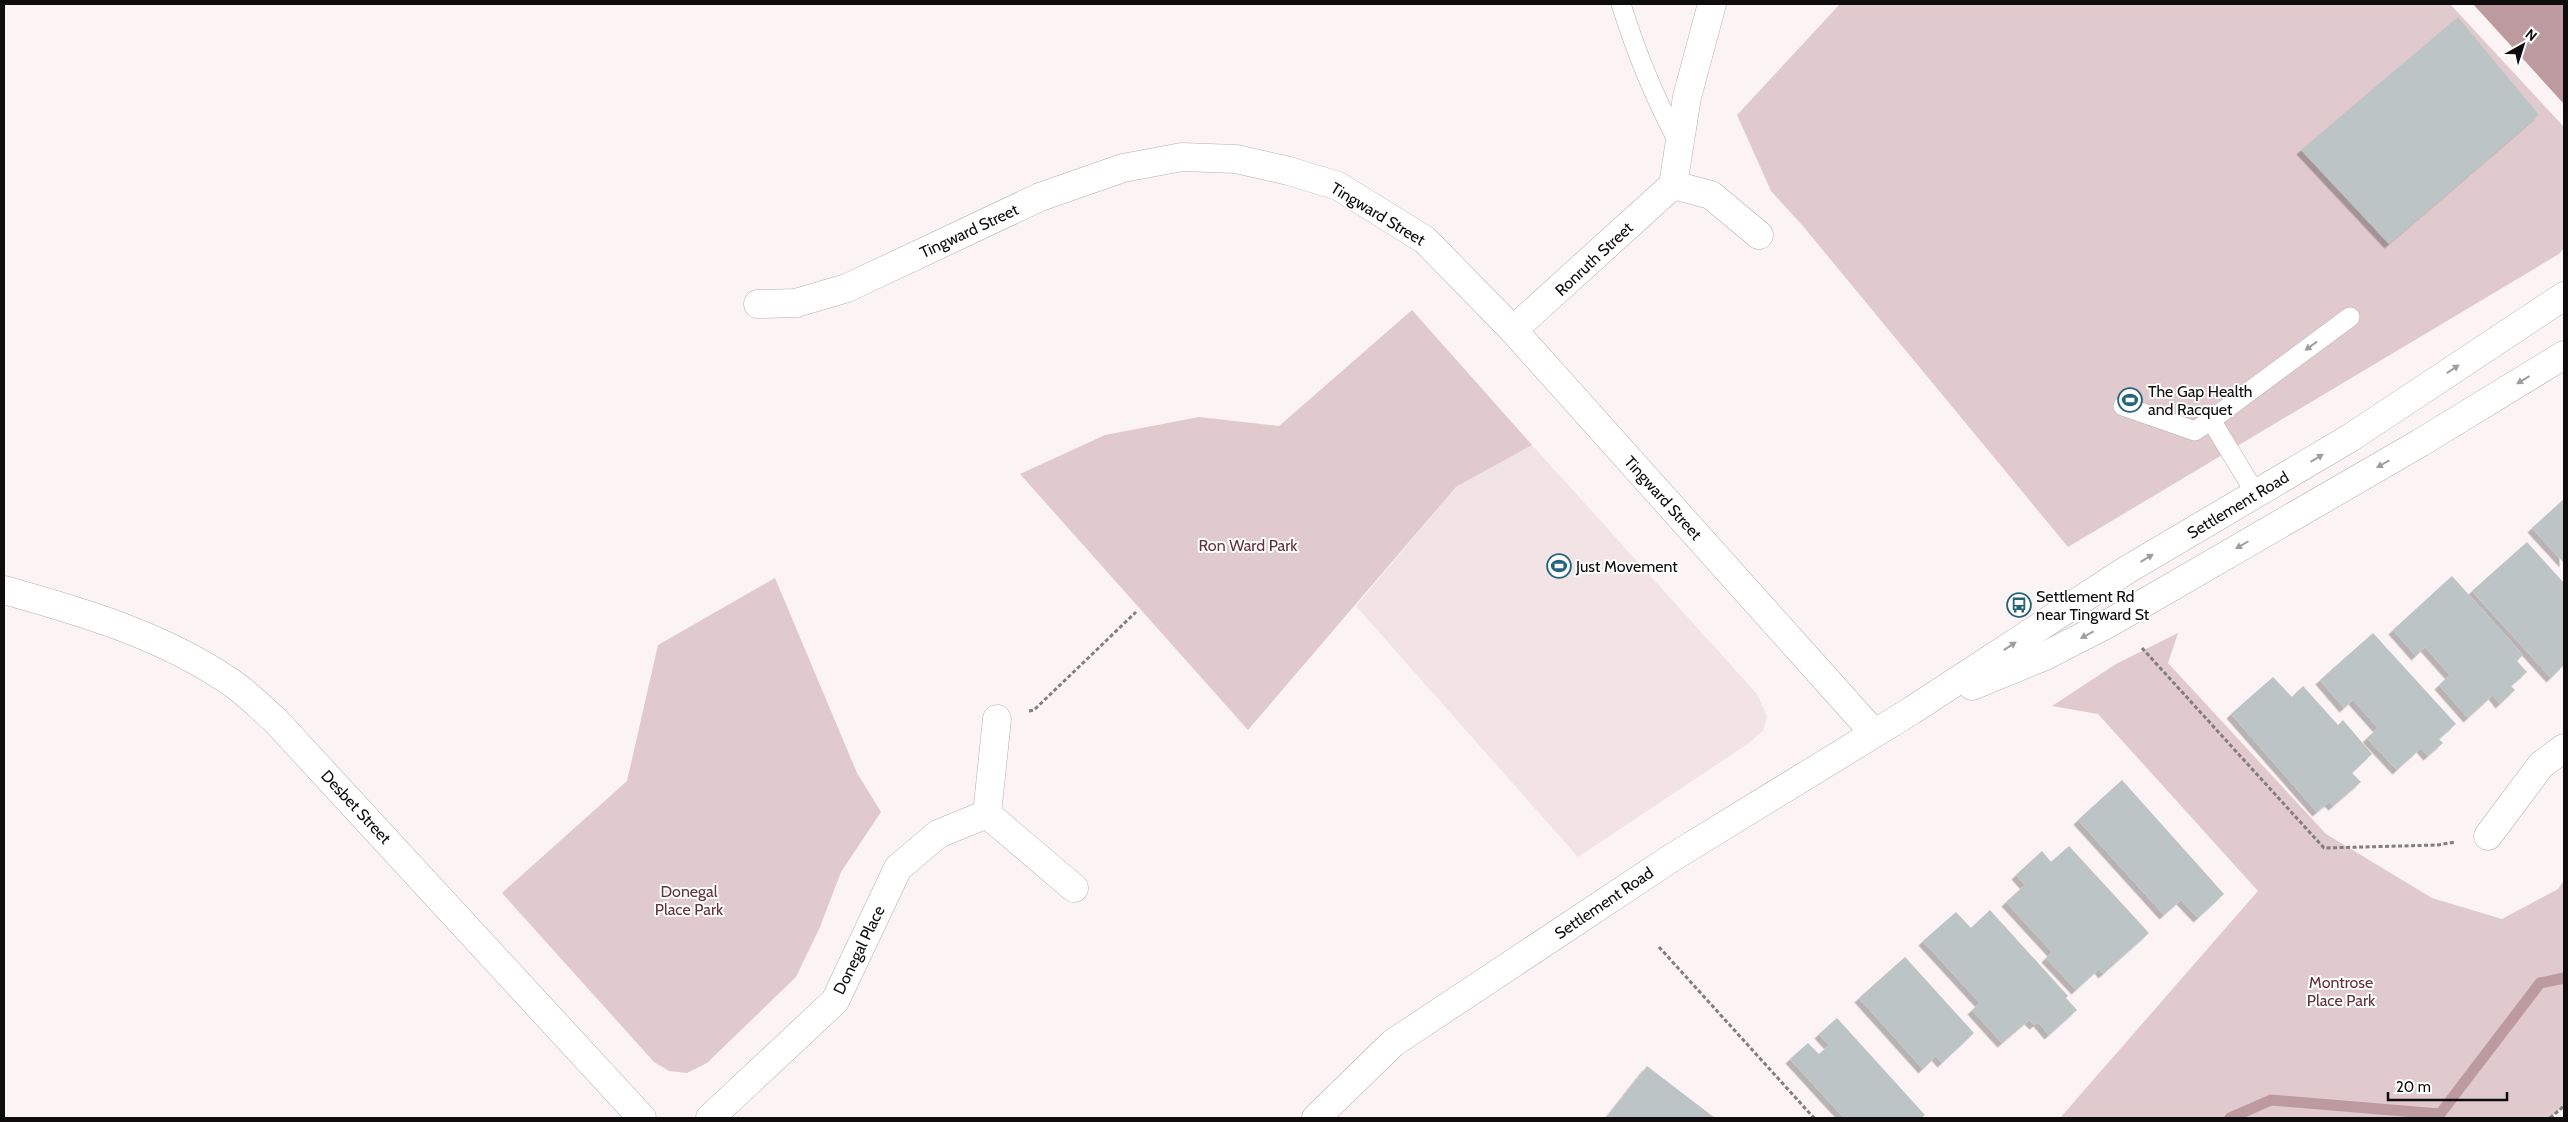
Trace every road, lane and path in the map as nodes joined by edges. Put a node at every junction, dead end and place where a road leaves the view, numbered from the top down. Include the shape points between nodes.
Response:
1 (1621, 4) edge
2 (1712, 4) edge
3 (1679, 143) junction
4 (1673, 186) junction
5 (1759, 236) dead end
6 (2564, 296) edge
7 (758, 304) dead end
8 (2350, 317) dead end
9 (1513, 330) junction
10 (2564, 355) edge
11 (2123, 406) dead end
12 (2211, 420) junction
13 (2256, 494) junction
14 (4, 590) edge
15 (1136, 612) dead end
16 (2142, 648) dead end
17 (1911, 711) junction
18 (997, 719) joint
19 (1874, 733) junction
20 (2564, 748) edge
21 (987, 814) junction
22 (2488, 836) joint
23 (1074, 888) dead end
24 (1659, 947) dead end
25 (2564, 1106) edge
26 (642, 1118) edge
27 (710, 1118) edge
28 (1316, 1118) edge
29 (1814, 1118) edge
30 (2550, 1118) edge

1 - 3 lane via 1634,46
2 - 3 street via 1687,97
3 - 4 street
4 - 5 street via 1710,195
4 - 9 street, Ronruth Street
13 -> 6 street, Settlement Road via 2350,438
7 - 9 street, Tingward Street via 796,303 847,288 1040,197 1123,168 1182,157 1236,160 1338,186 1425,240
8 -> 12 lane
9 - 19 street, Tingward Street
10 -> 17 street, Settlement Road via 2420,443 2111,622 2044,656
11 - 12 lane via 2195,431
12 - 13 lane
17 -> 13 street, Settlement Road via 2125,571
14 - 26 street, Desbet Street via 72,609 154,638 231,682 276,720
15 - 18 path via 1034,710
16 - 22 path via 2324,848 2438,845
17 - 19 street, Settlement Road
18 - 21 street
19 - 28 street, Settlement Road via 1673,857 1392,1043
20 - 22 street via 2541,765
21 - 23 street
21 - 27 street, Donegal Place via 938,834 898,868 835,1001
24 - 29 path
25 - 30 path

